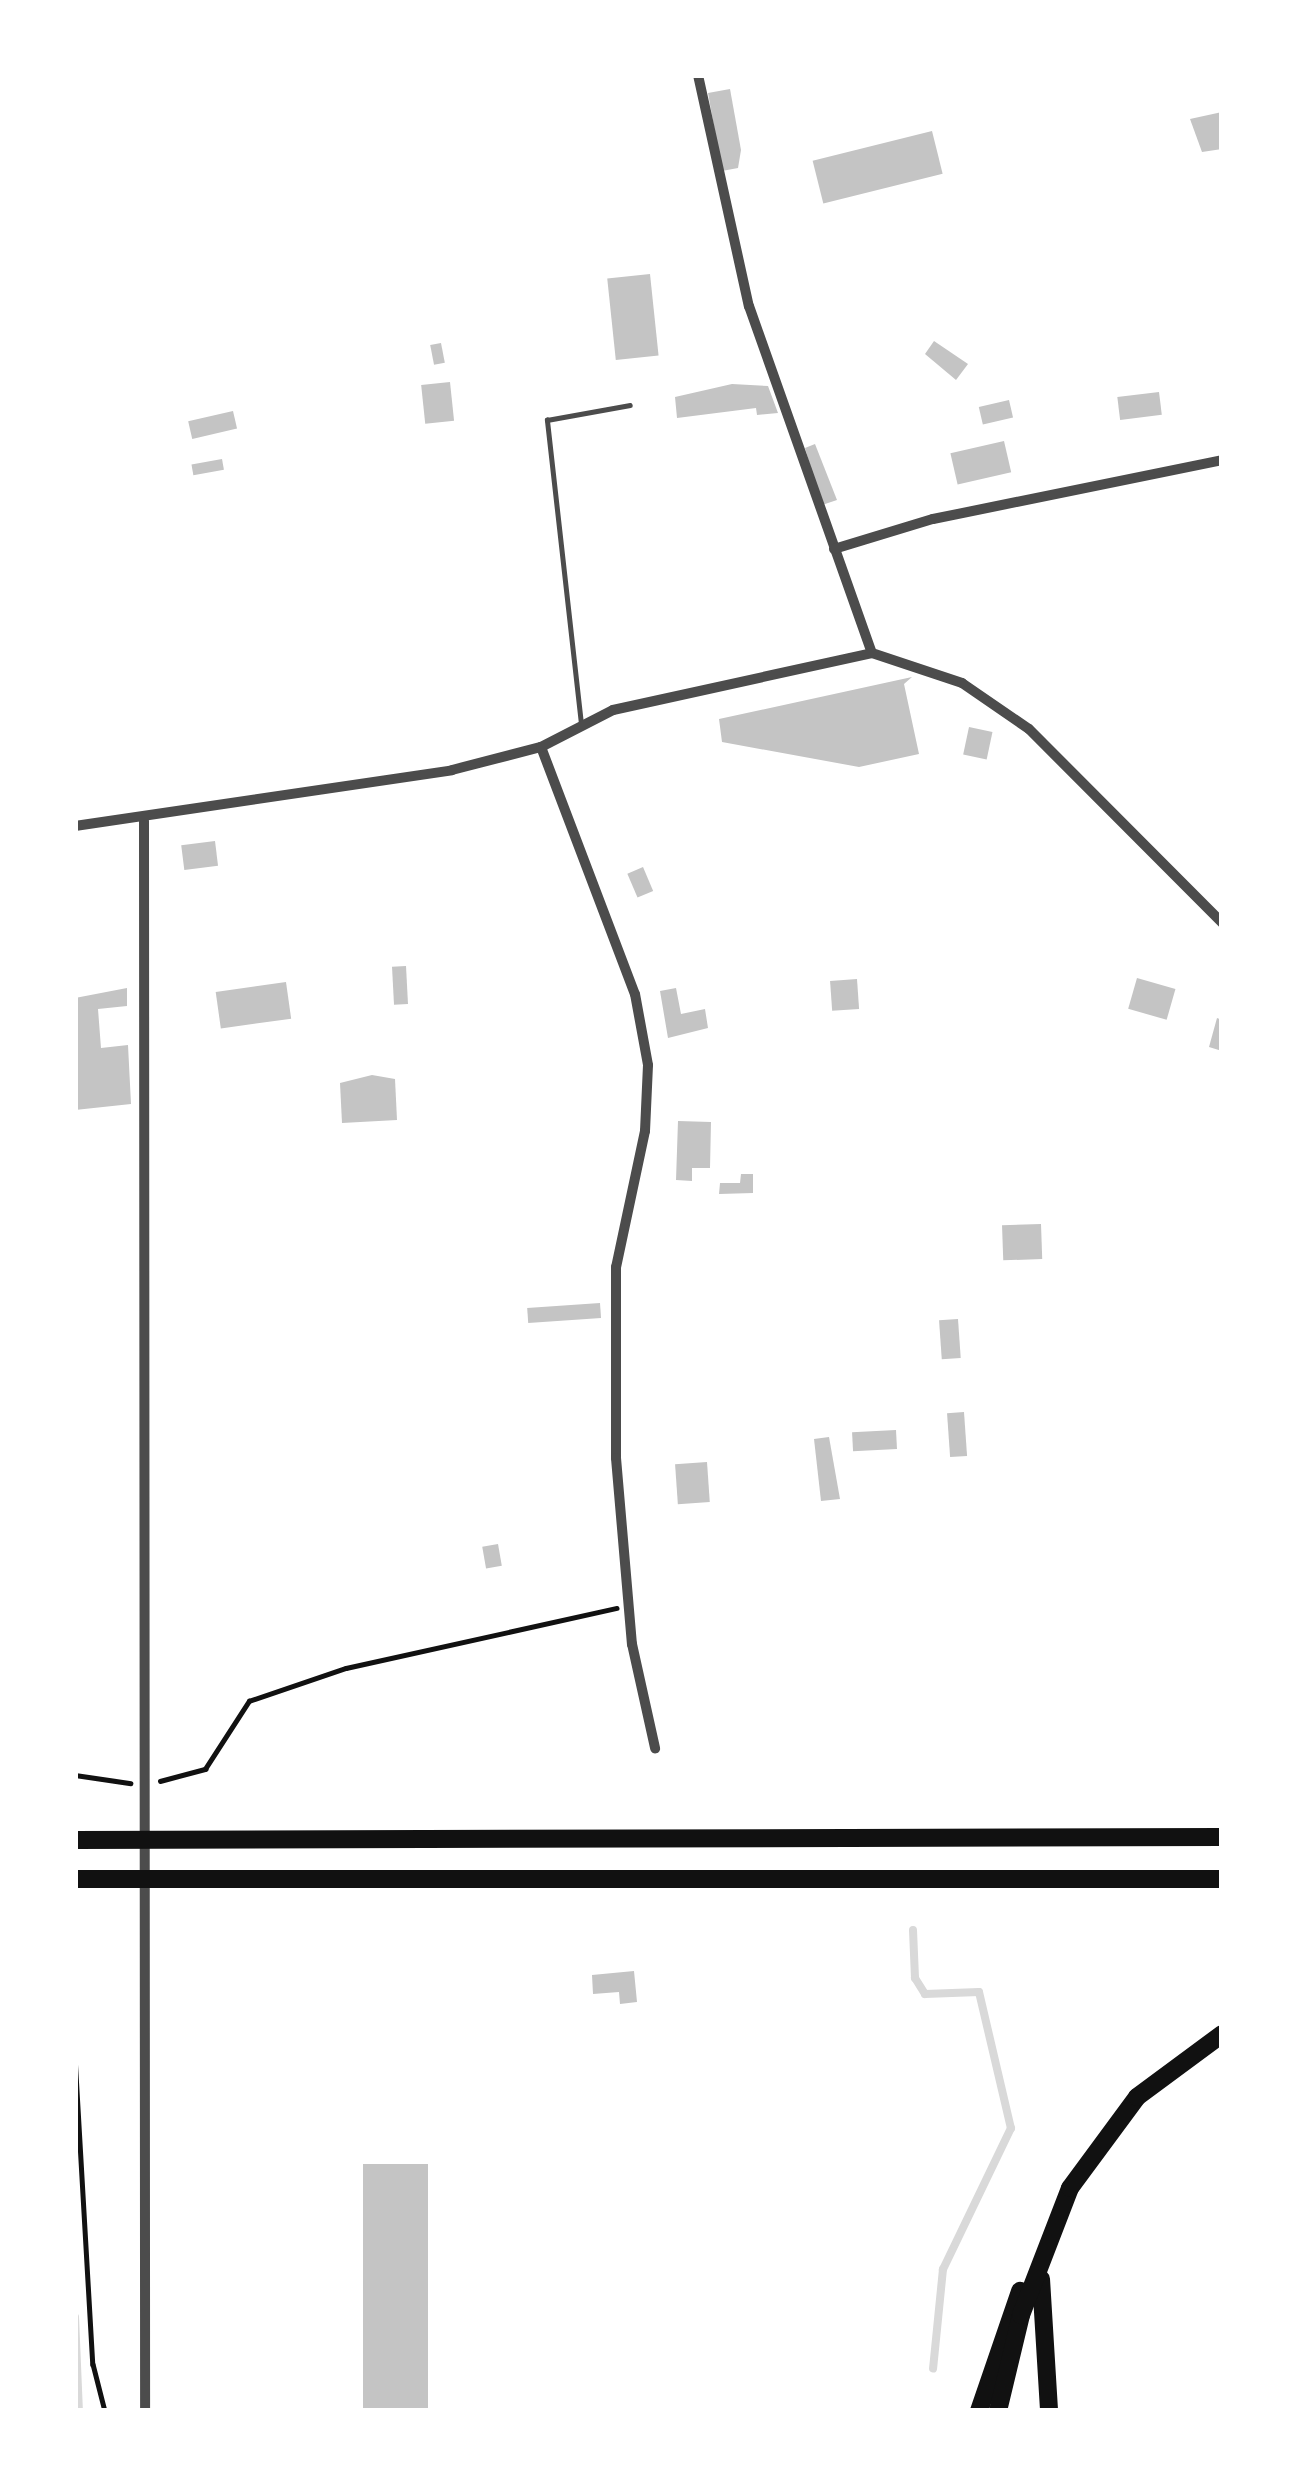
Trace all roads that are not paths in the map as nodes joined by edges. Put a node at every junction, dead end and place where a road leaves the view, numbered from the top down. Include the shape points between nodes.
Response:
1 (698, 75) edge
2 (630, 405) dead end
3 (1222, 460) edge
4 (834, 550) junction
5 (872, 652) junction
6 (581, 725) junction
7 (541, 747) junction
8 (144, 821) junction
9 (75, 826) edge
10 (1222, 923) edge
11 (655, 1748) dead end
12 (1222, 1837) edge
13 (75, 1840) edge
14 (75, 1879) edge
15 (1222, 1879) edge
16 (1222, 2034) edge
17 (1042, 2264) junction
18 (145, 2411) edge
19 (980, 2411) edge
20 (998, 2411) edge
21 (1049, 2411) edge

1 - 4 street via 749,306
2 - 6 lane via 547,420
3 - 4 street via 933,520
4 - 5 street
5 - 6 street via 613,710
5 - 10 street via 962,683 1029,729
6 - 7 street
7 - 8 street
7 - 11 street via 634,994 648,1065 645,1131 616,1267 616,1458 628,1605
8 - 9 street
8 - 18 street
12 - 13 highway
14 - 15 highway
16 - 17 highway via 1163,2073 1111,2126 1070,2188
17 - 19 highway via 1004,2322
17 - 20 highway
17 - 21 highway via 1040,2351

